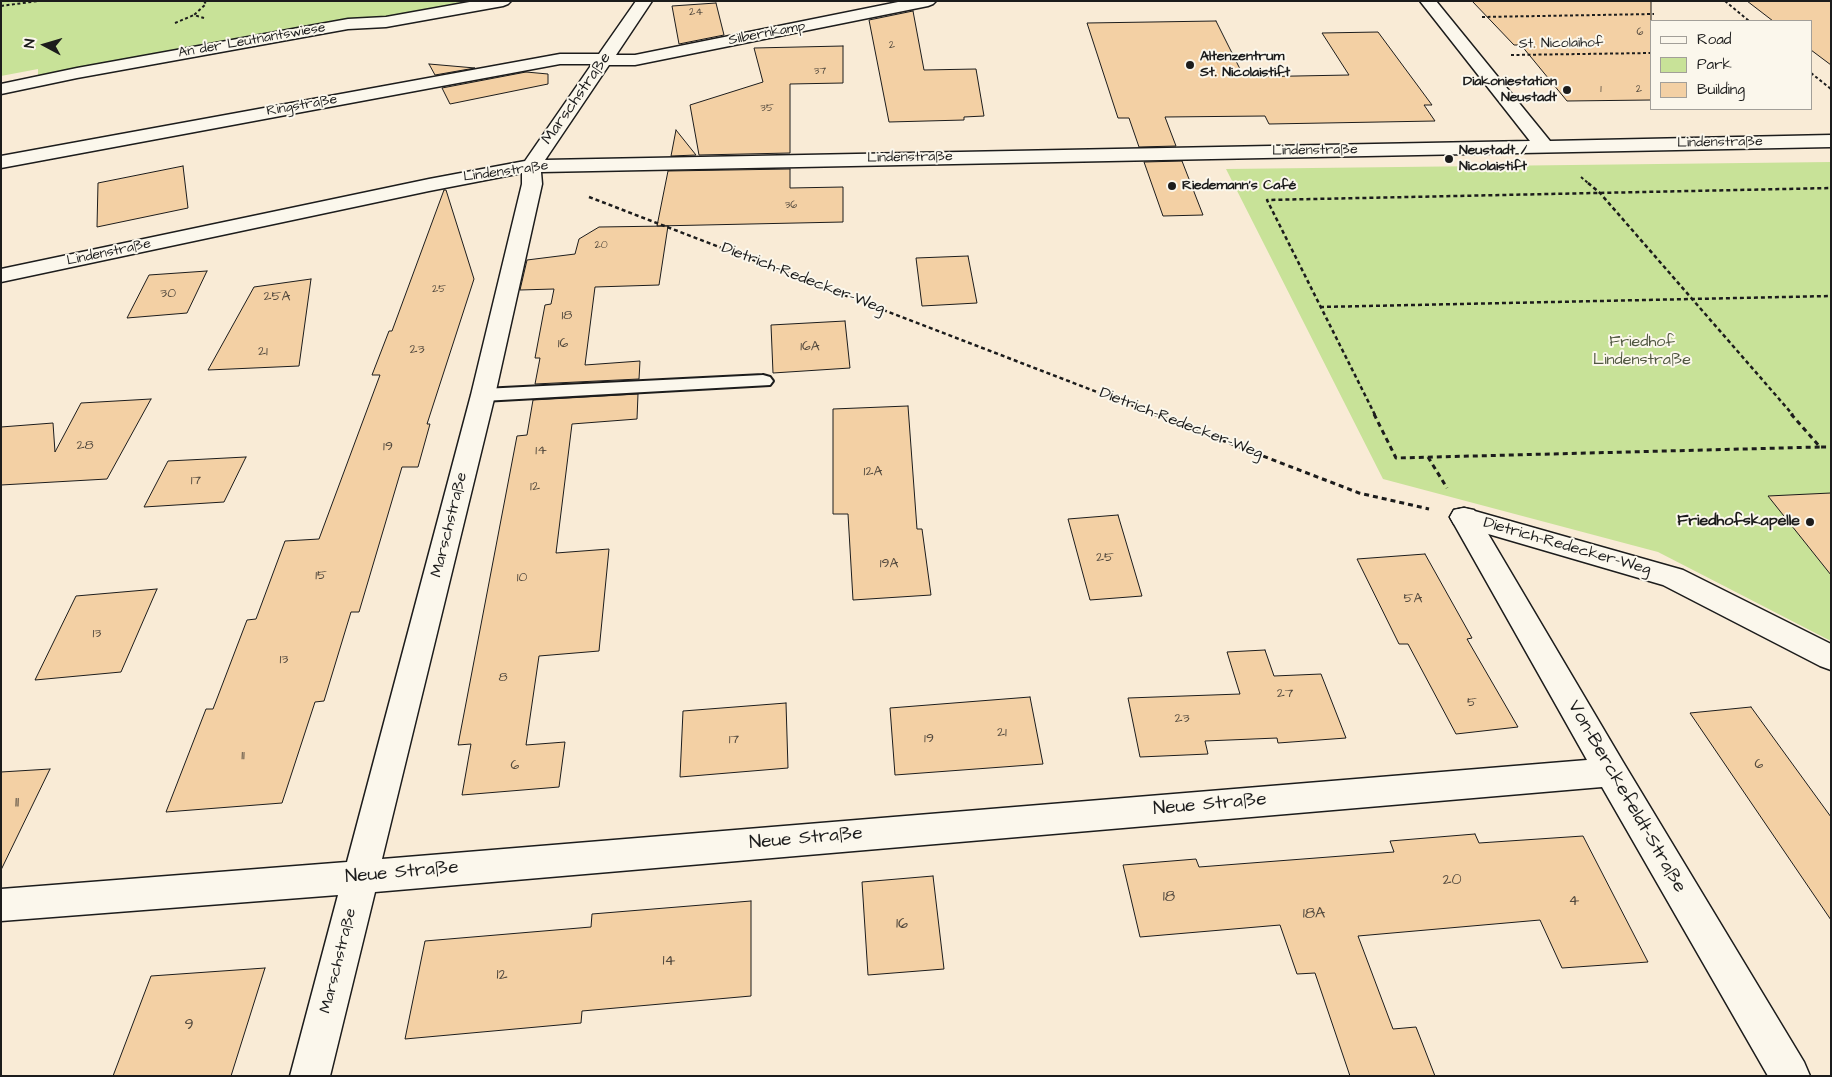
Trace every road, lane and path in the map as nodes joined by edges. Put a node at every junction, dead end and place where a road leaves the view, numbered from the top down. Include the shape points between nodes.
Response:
1 (38, 1) edge
2 (503, 1) edge
3 (644, 1) edge
4 (928, 1) edge
5 (1428, 1) edge
6 (1725, 1) edge
7 (1, 6) edge
8 (1654, 14) dead end
9 (1441, 17) junction
10 (1748, 20) edge
11 (1650, 53) edge
12 (1471, 55) junction
13 (604, 61) junction
14 (1812, 73) edge
15 (1, 89) edge
16 (1831, 89) edge
17 (1831, 141) edge
18 (1544, 146) junction
19 (1, 162) edge
20 (532, 175) junction
21 (1831, 188) edge
22 (1600, 193) junction
23 (1, 276) edge
24 (1831, 296) edge
25 (1690, 300) junction
26 (1320, 307) junction
27 (763, 381) dead end
28 (483, 395) junction
29 (1820, 447) junction
30 (1831, 447) edge
31 (1464, 516) junction
32 (1831, 658) edge
33 (1611, 772) junction
34 (361, 877) junction
35 (1, 905) edge
36 (310, 1076) edge
37 (1790, 1076) edge

1 - 7 path
2 - 15 street, An der Leutnantswiese via 386,22 329,28
3 - 13 street, Marschstraße
4 - 13 street, Silbernkamp via 635,60
5 - 9 street
6 - 10 path
8 - 9 path
9 - 12 street
11 - 12 path, St. Nicolaihof
12 - 18 street
13 - 19 street, Ringstraße via 560,59
13 - 20 street, Marschstraße
14 - 16 path
17 - 18 street, Lindenstraße
18 - 20 street, Lindenstraße
18 - 22 path
20 - 23 street, Lindenstraße via 419,187
20 - 28 street, Marschstraße
20 - 31 path, Dietrich-Redecker-Weg via 1359,492
21 - 22 path
22 - 25 path
22 - 26 path via 1267,200
24 - 25 path
25 - 26 path
25 - 29 path
26 - 29 path via 1396,458
27 - 28 lane
28 - 34 street, Marschstraße
29 - 30 path
31 - 32 street, Dietrich-Redecker-Weg via 1673,577
31 - 33 street, Von-Berckefeldt-Straße
33 - 34 street, Neue Straße
33 - 37 street, Von-Berckefeldt-Straße
34 - 35 street, Neue Straße
34 - 36 street, Marschstraße

